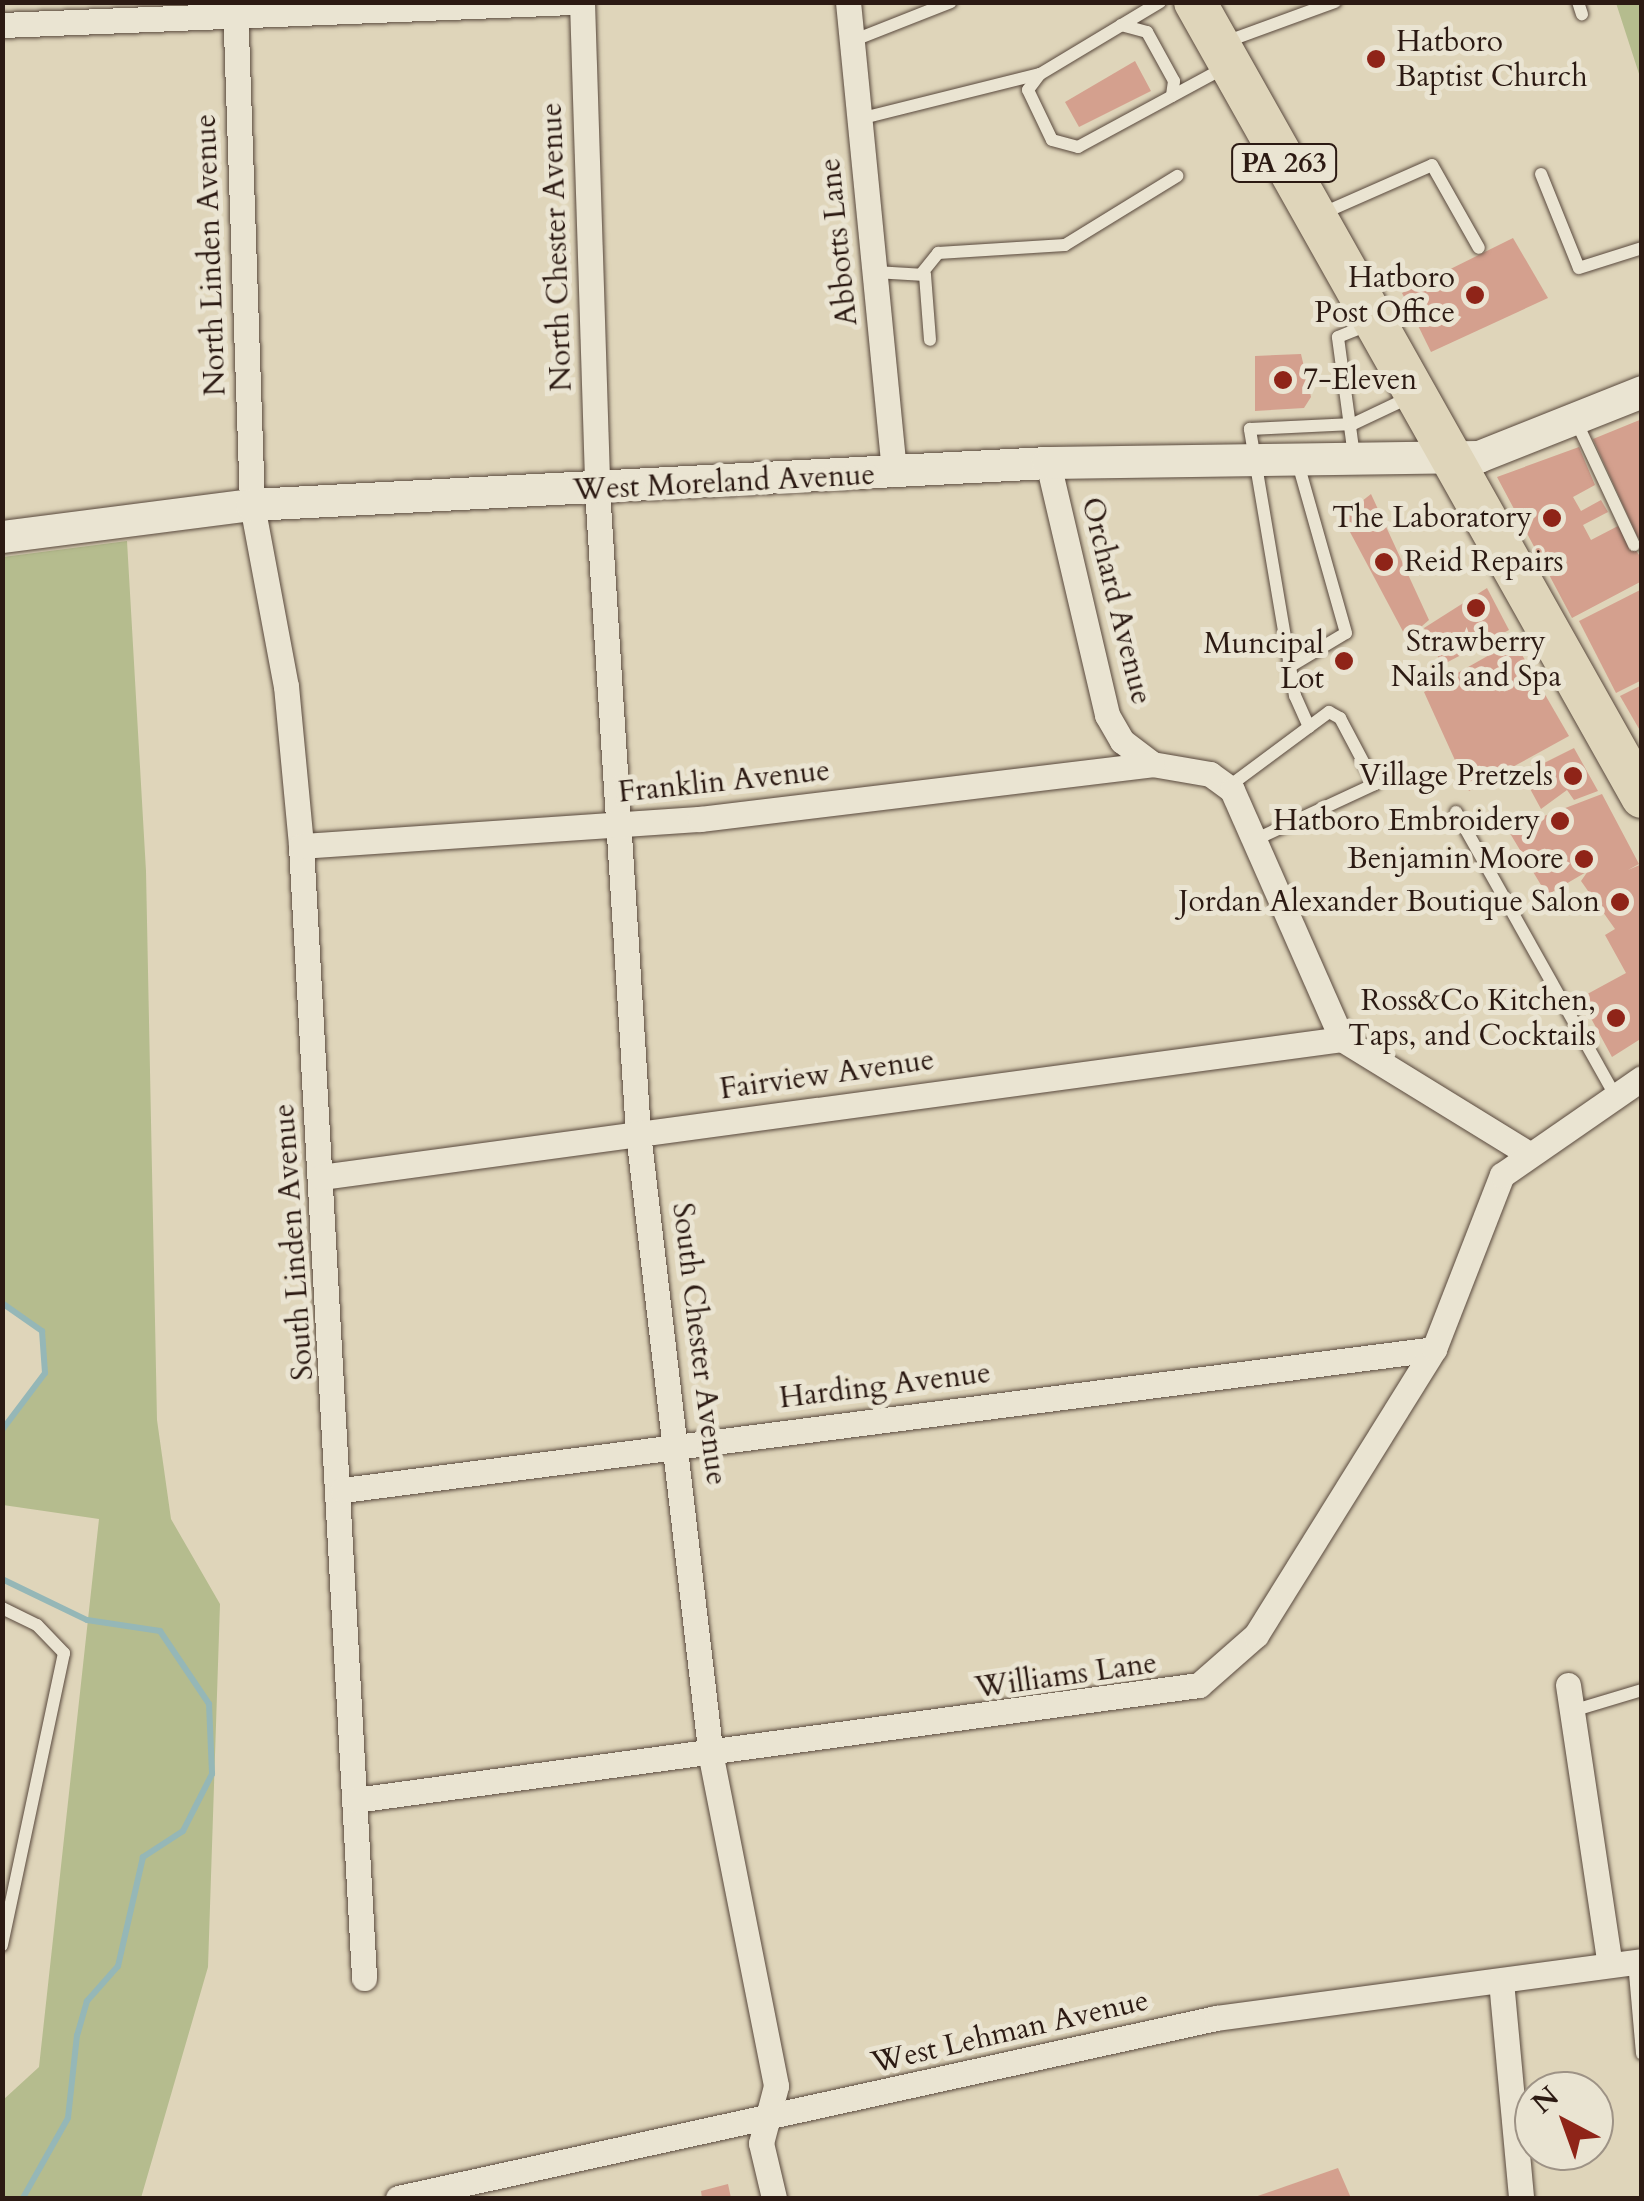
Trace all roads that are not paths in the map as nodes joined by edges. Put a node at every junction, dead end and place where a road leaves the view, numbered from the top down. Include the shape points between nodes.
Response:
1 (571, 2) edge
2 (582, 2) edge
3 (848, 2) edge
4 (951, 2) edge
5 (1160, 2) edge
6 (1195, 2) edge
7 (1335, 2) edge
8 (235, 8) edge
9 (2, 25) edge
10 (1121, 25) junction
11 (852, 41) junction
12 (1224, 55) junction
13 (1040, 74) junction
14 (1172, 96) junction
15 (860, 118) junction
16 (1541, 174) dead end
17 (1177, 176) dead end
18 (1314, 217) junction
19 (1479, 248) dead end
20 (1642, 248) edge
21 (874, 272) junction
22 (922, 273) junction
23 (1372, 323) junction
24 (930, 340) dead end
25 (1642, 392) edge
26 (1413, 396) junction
27 (1575, 419) junction
28 (1354, 440) junction
29 (1250, 456) junction
30 (1296, 456) junction
31 (1448, 457) junction
32 (1048, 463) junction
33 (894, 474) junction
34 (596, 489) junction
35 (252, 505) junction
36 (2, 536) edge
37 (1634, 545) dead end
38 (1289, 667) junction
39 (1309, 727) junction
40 (1152, 764) junction
41 (1228, 788) junction
42 (1642, 796) edge
43 (1456, 812) dead end
44 (616, 826) junction
45 (1252, 840) junction
46 (301, 846) junction
47 (1342, 1039) junction
48 (1642, 1078) edge
49 (1616, 1095) junction
50 (638, 1133) junction
51 (1526, 1152) junction
52 (321, 1177) junction
53 (1434, 1349) junction
54 (680, 1445) junction
55 (343, 1490) junction
56 (2, 1608) edge
57 (1642, 1690) edge
58 (1570, 1698) joint
59 (712, 1758) junction
60 (354, 1800) junction
61 (2, 1944) edge
62 (1629, 1963) edge
63 (364, 1978) dead end
64 (1501, 1981) junction
65 (1639, 1998) edge
66 (1642, 2054) edge
67 (765, 2121) junction
68 (398, 2198) edge
69 (774, 2198) edge
70 (1521, 2198) edge

1 - 8 street
2 - 34 street, North Chester Avenue
3 - 11 street, Abbotts Lane
4 - 11 lane
5 - 10 lane
6 - 12 highway, PA 263
7 - 12 lane
8 - 9 street
8 - 35 street, North Linden Avenue
10 - 13 lane
10 - 14 lane via 1147,32 1174,81
11 - 15 street, Abbotts Lane
12 - 14 lane
12 - 18 highway, PA 263
13 - 14 lane via 1031,105 1064,147
13 - 15 lane
15 - 21 street, Abbotts Lane
16 - 20 lane via 1579,268
17 - 22 lane via 1065,245 938,253
18 - 19 lane via 1432,166
18 - 23 highway, PA 263
21 - 22 lane
21 - 33 street, Abbotts Lane
22 - 24 lane
23 - 26 highway, PA 263
23 - 28 lane via 1338,337
25 - 27 street, West Moreland Avenue
26 - 28 lane
26 - 31 highway, PA 263
27 - 31 street, West Moreland Avenue via 1479,457
27 - 37 lane
28 - 29 lane via 1250,428
28 - 30 street, West Moreland Avenue
28 - 31 street, West Moreland Avenue
29 - 30 street, West Moreland Avenue
29 - 32 street, West Moreland Avenue
29 - 38 lane
30 - 38 lane via 1346,634
31 - 42 highway, PA 263
32 - 33 street, West Moreland Avenue
32 - 40 street, Orchard Avenue via 1108,715
33 - 34 street, West Moreland Avenue
34 - 35 street, West Moreland Avenue
34 - 44 street, South Chester Avenue
35 - 36 street, West Moreland Avenue
35 - 46 street, South Linden Avenue via 286,686
38 - 39 lane
39 - 41 lane
39 - 45 lane via 1335,713 1375,784
40 - 41 street via 1210,774
40 - 44 street, Franklin Avenue
41 - 45 street
43 - 49 lane
44 - 46 street, Franklin Avenue
44 - 50 street, South Chester Avenue
45 - 47 street
46 - 52 street, South Linden Avenue
47 - 50 street, Fairview Avenue
47 - 51 street
48 - 49 street, Williams Lane
49 - 51 street, Williams Lane
50 - 52 street, Fairview Avenue
50 - 54 street, South Chester Avenue
51 - 53 street, Williams Lane via 1485,1201
52 - 55 street, South Linden Avenue
53 - 54 street, Harding Avenue
53 - 59 street, Williams Lane via 1256,1635 1199,1685
54 - 55 street, Harding Avenue
54 - 59 street, South Chester Avenue
55 - 60 street, South Linden Avenue
56 - 61 lane via 38,1625 64,1654
57 - 58 lane
58 - 62 street
59 - 60 street, Williams Lane
59 - 67 street, South Chester Avenue via 776,2086
60 - 63 street, South Linden Avenue
62 - 64 street, West Lehman Avenue
62 - 65 lane
64 - 67 street, West Lehman Avenue via 1216,2018
64 - 70 street
65 - 66 lane
67 - 68 street, West Lehman Avenue
67 - 69 street, South Chester Avenue

